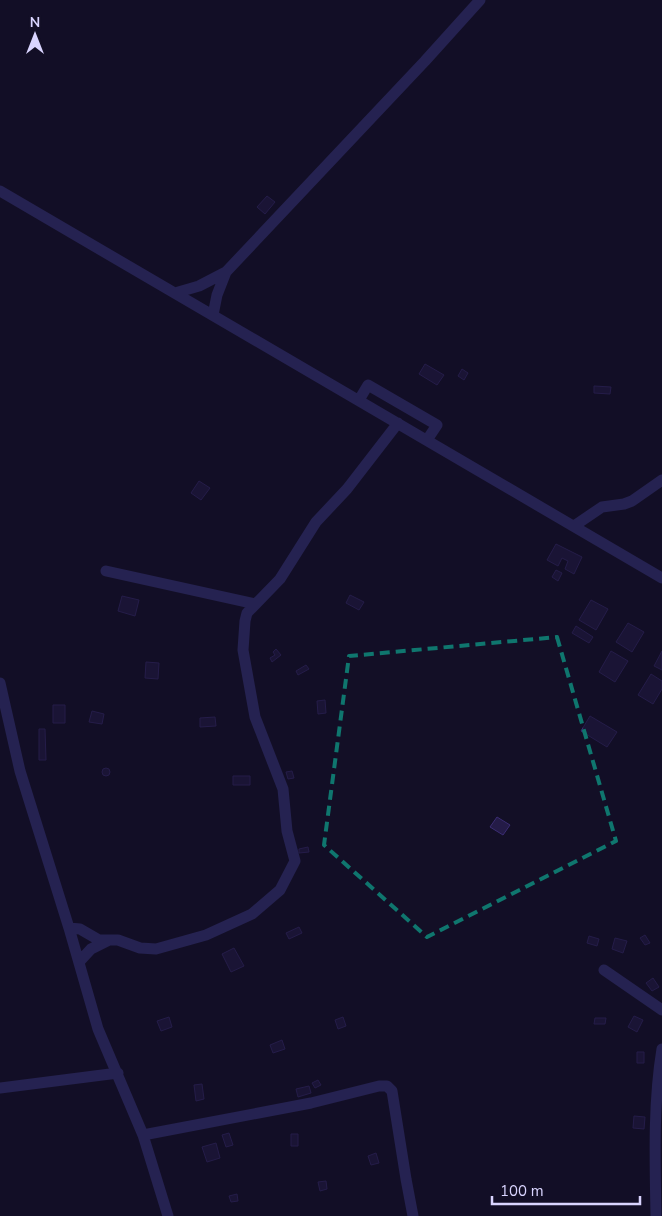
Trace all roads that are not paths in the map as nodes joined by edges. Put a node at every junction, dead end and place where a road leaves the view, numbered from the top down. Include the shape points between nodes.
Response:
1 (480, 0) edge
2 (0, 191) edge
3 (226, 272) junction
4 (175, 293) junction
5 (213, 315) junction
6 (359, 400) junction
7 (398, 423) junction
8 (427, 440) junction
9 (662, 480) edge
10 (574, 526) junction
11 (106, 571) dead end
12 (662, 578) edge
13 (256, 604) junction
14 (0, 683) edge
15 (69, 928) junction
16 (110, 940) junction
17 (79, 962) junction
18 (604, 970) dead end
19 (662, 1010) edge
20 (662, 1049) edge
21 (118, 1073) junction
22 (0, 1088) edge
23 (144, 1134) junction
24 (168, 1216) edge
25 (413, 1216) edge
26 (656, 1216) edge

1 - 3 street
2 - 4 street
3 - 4 street via 199,286
3 - 5 street
4 - 5 street
5 - 6 street
6 - 7 street
6 - 8 street via 368,385 437,425
7 - 8 street
7 - 13 street via 347,489 316,522 280,579
8 - 10 street
9 - 10 street via 632,501 602,507
10 - 12 street
11 - 13 street
13 - 16 street via 247,613 242,650 257,727 283,789 287,831 295,861 280,890 252,914 206,935 156,949
14 - 15 street via 20,771
15 - 16 street via 80,929 99,940
15 - 17 street
16 - 17 street via 91,949
17 - 21 street via 98,1029
18 - 19 street
20 - 26 street via 654,1140
21 - 22 street
21 - 23 street
23 - 24 street
23 - 25 street via 387,1086 392,1091

